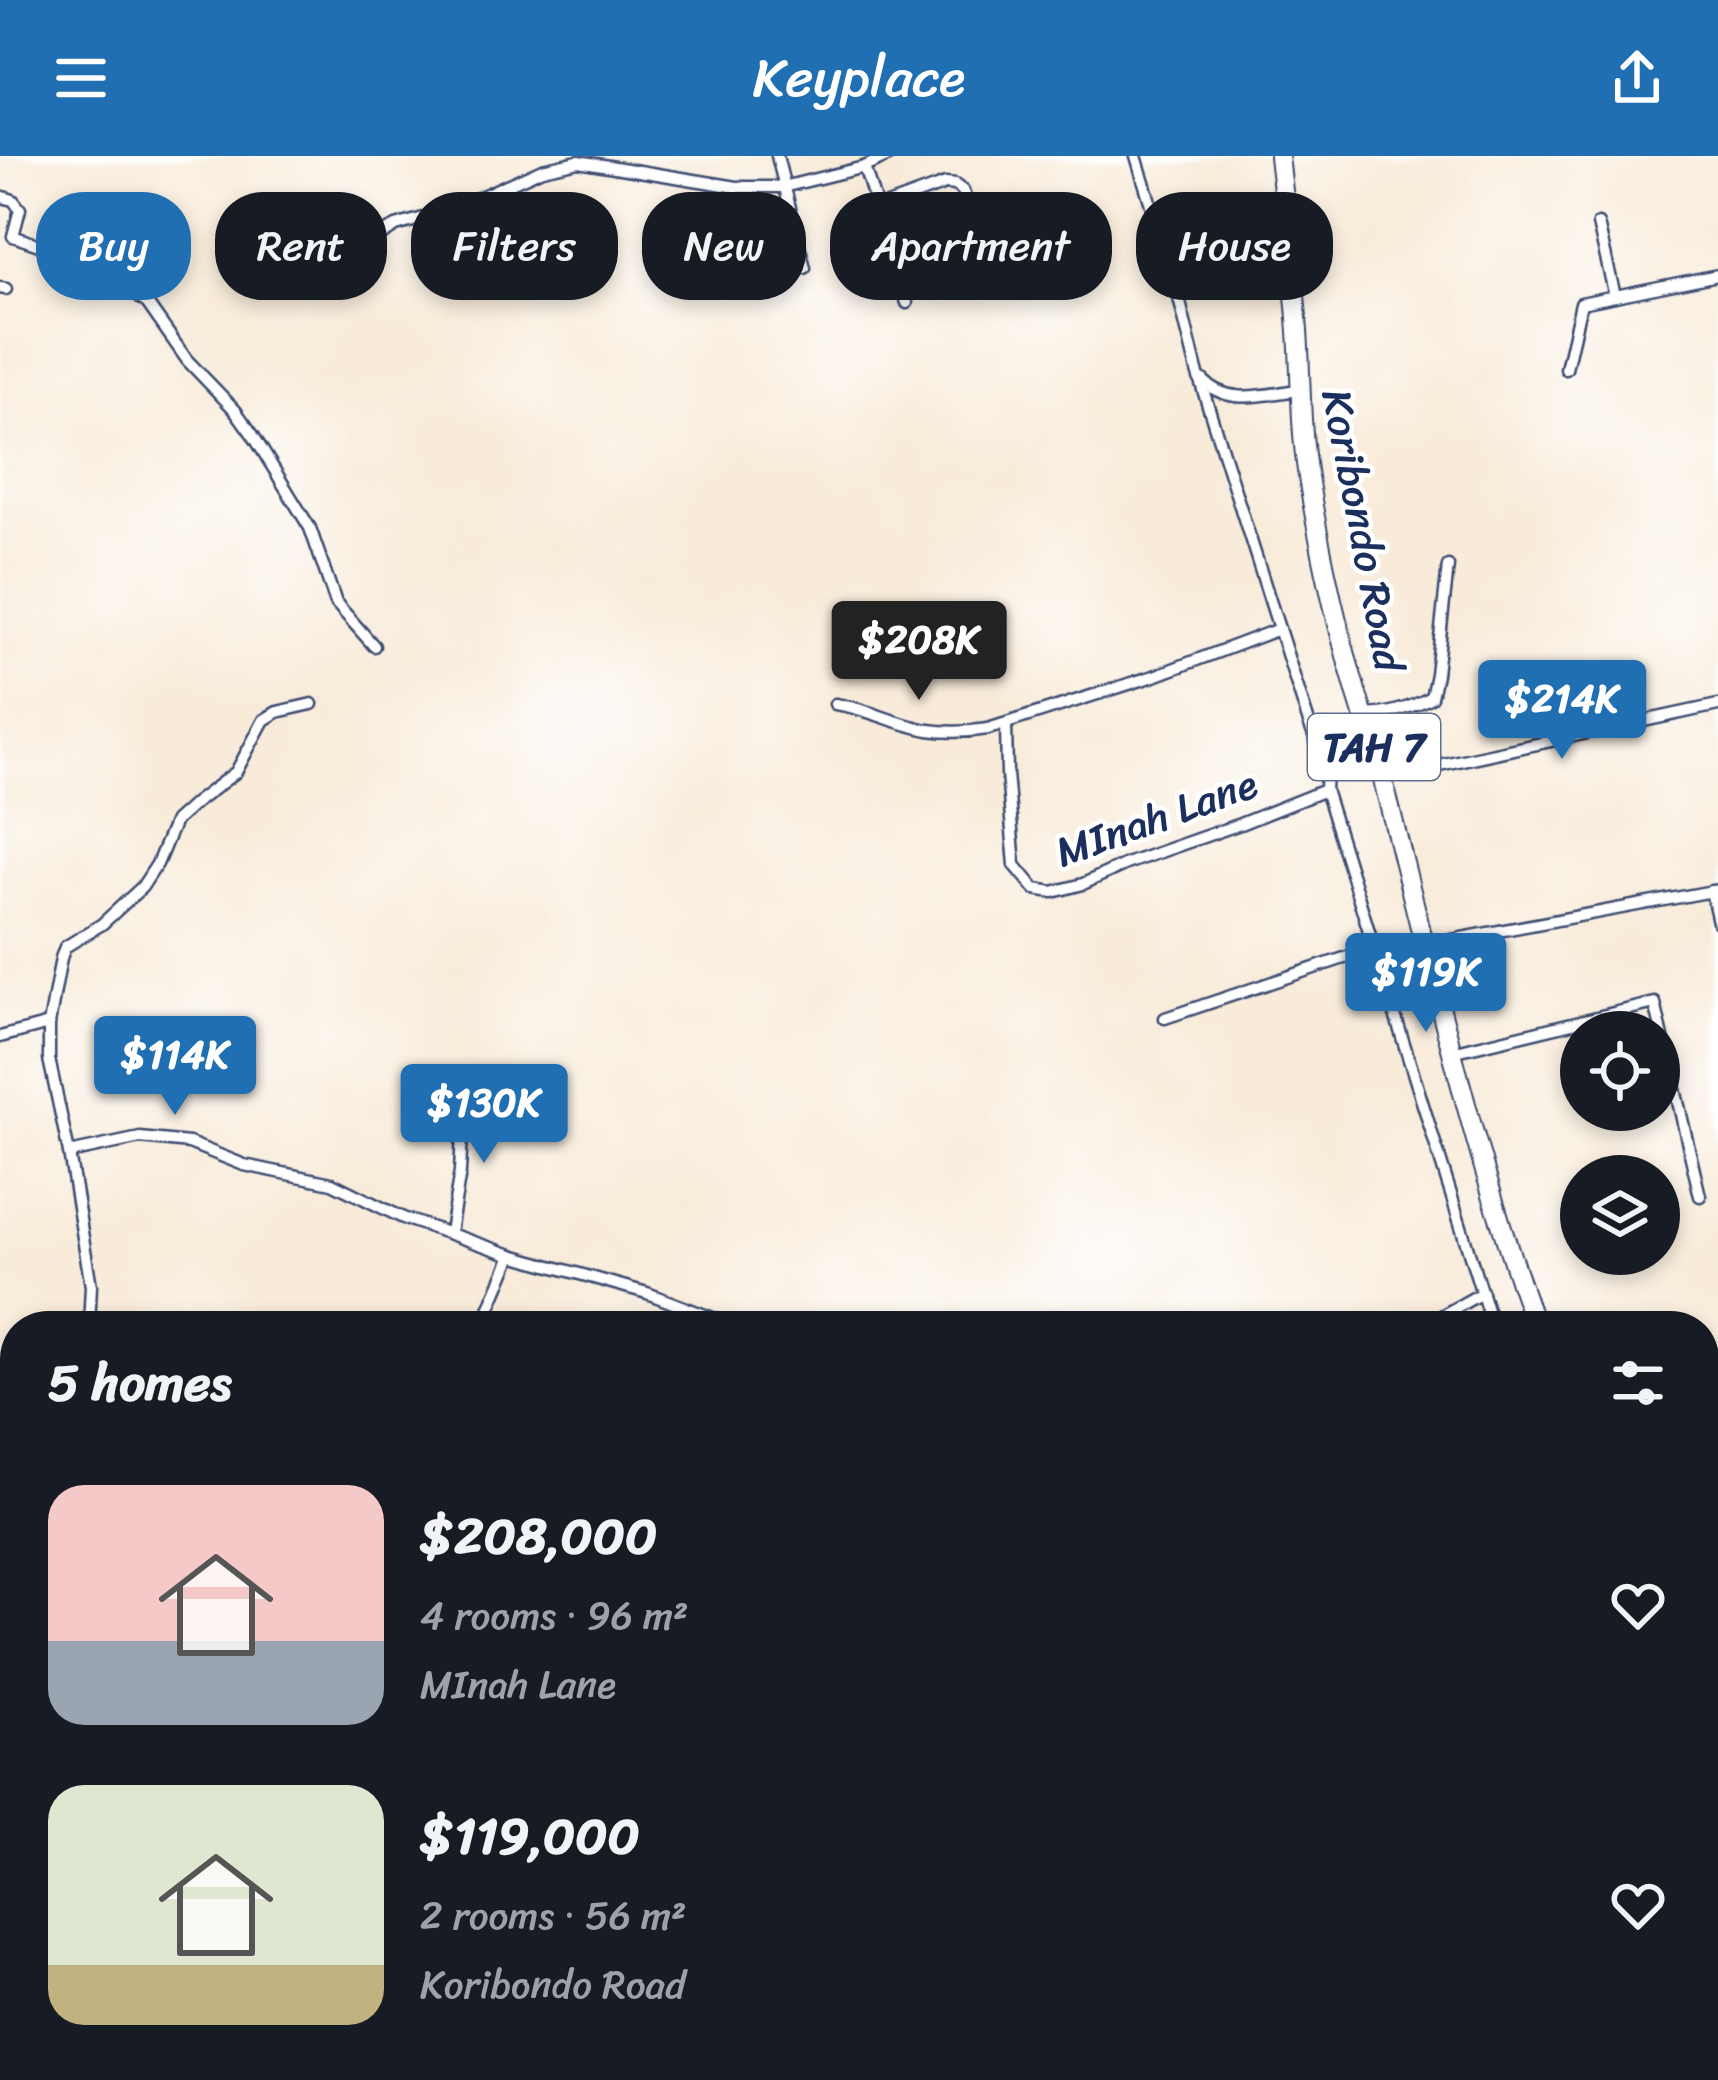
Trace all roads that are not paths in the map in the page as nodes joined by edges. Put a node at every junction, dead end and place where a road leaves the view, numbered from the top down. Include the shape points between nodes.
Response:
1 (777, 156) edge
2 (889, 156) edge
3 (1136, 156) edge
4 (1279, 156) edge
5 (864, 166) junction
6 (783, 187) junction
7 (784, 192) edge
8 (873, 192) edge
9 (923, 192) edge
10 (964, 192) edge
11 (0, 196) edge
12 (1598, 224) dead end
13 (387, 232) edge
14 (1718, 275) edge
15 (1615, 296) junction
16 (906, 300) edge
17 (907, 303) dead end
18 (1566, 369) dead end
19 (1197, 371) junction
20 (1298, 390) junction
21 (1448, 566) dead end
22 (1279, 629) junction
23 (374, 646) dead end
24 (312, 704) dead end
25 (835, 704) dead end
26 (1718, 705) edge
27 (1363, 715) junction
28 (1006, 725) junction
29 (1376, 753) junction
30 (1326, 769) junction
31 (1397, 774) dead end
32 (1325, 790) junction
33 (1714, 891) edge
34 (1718, 922) edge
35 (1440, 942) dead end
36 (1374, 948) junction
37 (1166, 1018) dead end
38 (49, 1024) junction
39 (0, 1037) edge
40 (1452, 1052) junction
41 (464, 1095) dead end
42 (69, 1153) junction
43 (1700, 1196) dead end
44 (450, 1232) junction
45 (512, 1255) junction
46 (1482, 1293) junction
47 (90, 1311) edge
48 (488, 1311) edge
49 (694, 1311) edge
50 (1450, 1311) edge
51 (1487, 1311) edge
52 (1530, 1311) edge

1 - 6 street
2 - 5 street
3 - 19 street
4 - 20 highway, Koribondo Road / TAH 7
5 - 6 street
5 - 8 street
6 - 7 street
6 - 13 street via 736,188 578,161
9 - 10 street via 945,184
11 - 23 street via 20,209 13,236 85,261 147,303 253,435 310,528 336,603
12 - 15 street
14 - 15 street
15 - 18 street via 1581,303
16 - 17 street
19 - 20 street via 1221,395
19 - 22 street
20 - 27 highway, Koribondo Road / TAH 7 via 1307,475
21 - 27 street via 1431,697
22 - 28 street
22 - 30 street
24 - 38 street via 264,720 236,772 175,821 142,886 65,947
25 - 28 street via 928,730
26 - 31 street
27 - 29 highway, Koribondo Road / TAH 7
28 - 32 street, MInah Lane via 1016,865 1035,889 1083,884
29 - 30 street
29 - 40 highway, Koribondo Road / TAH 7 via 1424,906
30 - 32 street
32 - 36 street
33 - 34 street
33 - 35 street
36 - 37 street
36 - 46 street
38 - 39 street
38 - 42 street
40 - 43 street via 1655,1003
40 - 52 highway, Koribondo Road / TAH 7
41 - 44 street
42 - 44 street via 140,1138 189,1143 244,1166 332,1184
42 - 47 street
44 - 45 street
45 - 48 street
45 - 49 street
46 - 50 street
46 - 51 street

